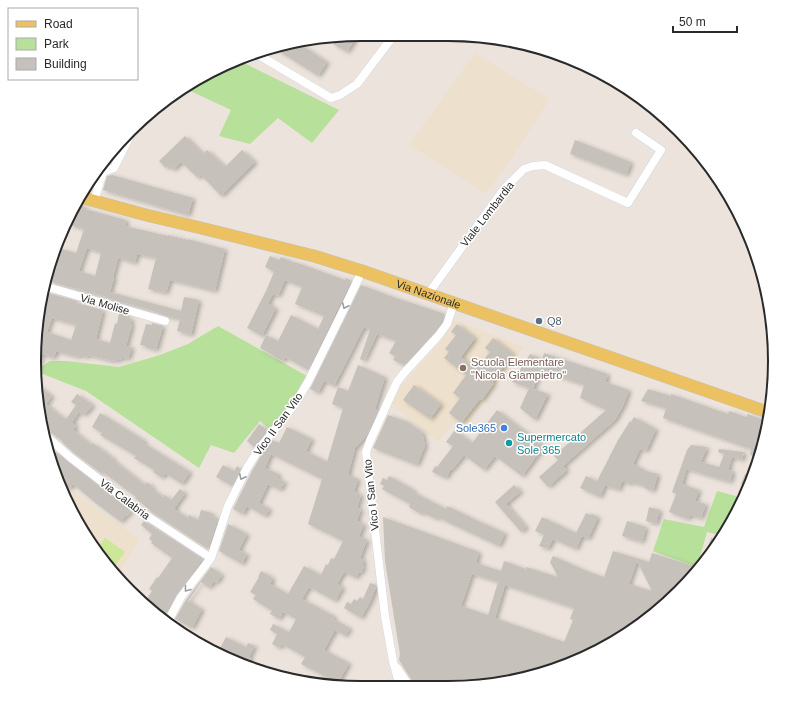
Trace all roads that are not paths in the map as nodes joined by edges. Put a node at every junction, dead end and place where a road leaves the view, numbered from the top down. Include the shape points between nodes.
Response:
1 (389, 41) edge
2 (262, 57) edge
3 (636, 133) dead end
4 (119, 151) edge
5 (85, 199) edge
6 (94, 201) junction
7 (362, 271) junction
8 (50, 288) edge
9 (428, 294) junction
10 (454, 303) junction
11 (165, 321) dead end
12 (764, 411) edge
13 (51, 440) edge
14 (211, 558) junction
15 (170, 618) edge
16 (392, 661) junction
17 (398, 681) edge
18 (406, 681) edge

1 - 2 street via 357,84 331,98
3 - 9 street, Viale Lombardia via 661,150 628,203 545,165 524,170 504,189
4 - 6 street via 114,168 103,172
5 - 6 main road, Via Nazionale
6 - 7 main road, Via Nazionale via 294,251
7 - 9 main road, Via Nazionale
7 -> 14 street, Vico II San Vito via 295,404 247,468 228,506
8 - 11 street, Via Molise
9 - 10 main road, Via Nazionale
10 - 12 main road, Via Nazionale
10 - 16 street, Vico I San Vito via 447,324 397,382 366,452
13 - 14 street, Via Calabria via 144,514
14 -> 15 street, Vico II San Vito via 181,597
16 - 17 street, Vico I San Vito
16 - 18 street

